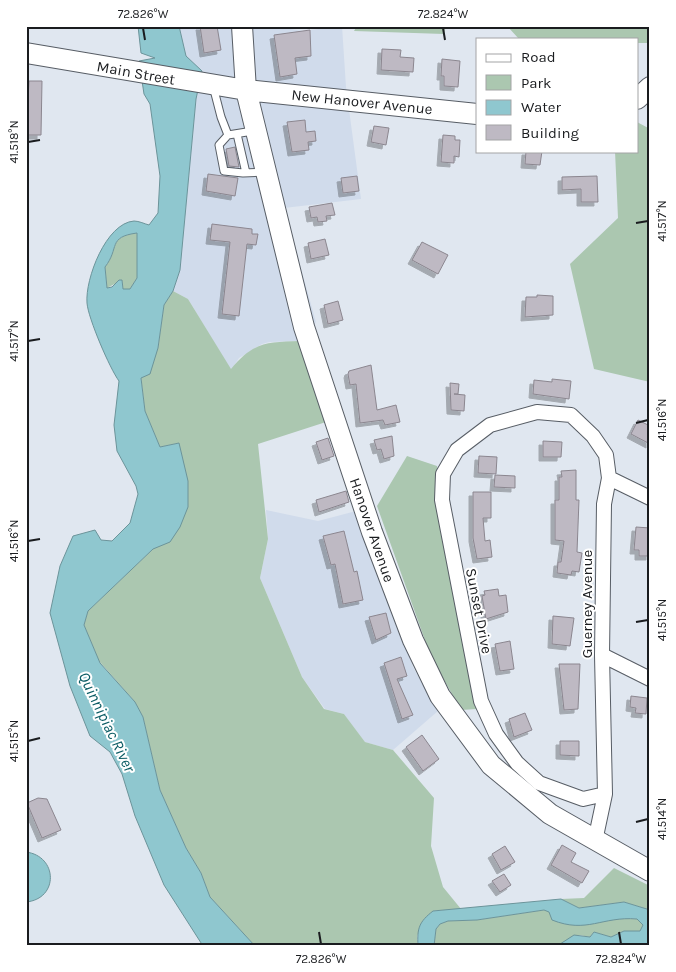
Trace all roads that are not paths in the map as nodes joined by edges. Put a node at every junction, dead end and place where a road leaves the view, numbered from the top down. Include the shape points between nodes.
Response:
1 (242, 26) edge
2 (26, 54) edge
3 (207, 85) junction
4 (650, 87) edge
5 (246, 90) junction
6 (638, 98) edge
7 (476, 114) edge
8 (246, 132) junction
9 (228, 135) junction
10 (256, 172) junction
11 (536, 412) joint
12 (609, 478) junction
13 (650, 498) edge
14 (602, 655) junction
15 (650, 679) edge
16 (604, 794) junction
17 (595, 841) junction
18 (650, 871) edge

1 - 5 main road, Hanover Avenue
2 - 3 main road, Main Street
3 - 5 main road, Main Street
3 - 9 lane
4 - 6 main road
5 - 7 main road, New Hanover Avenue
5 - 8 main road, Hanover Avenue
8 - 9 lane
8 - 10 main road, Hanover Avenue
9 - 10 lane via 219,145 224,171
10 - 17 main road, Hanover Avenue via 372,532 416,648 440,696 491,765 550,814
11 - 12 street, Guerney Avenue via 570,415 593,436 606,454
11 - 16 street, Sunset Drive via 490,425 457,450 443,474 442,500 481,701 496,734 539,783 583,799
12 - 13 street
12 - 14 street, Guerney Avenue via 604,504
14 - 15 street
14 - 16 street, Guerney Avenue
16 - 17 street, Guerney Avenue
17 - 18 main road, Hanover Avenue

